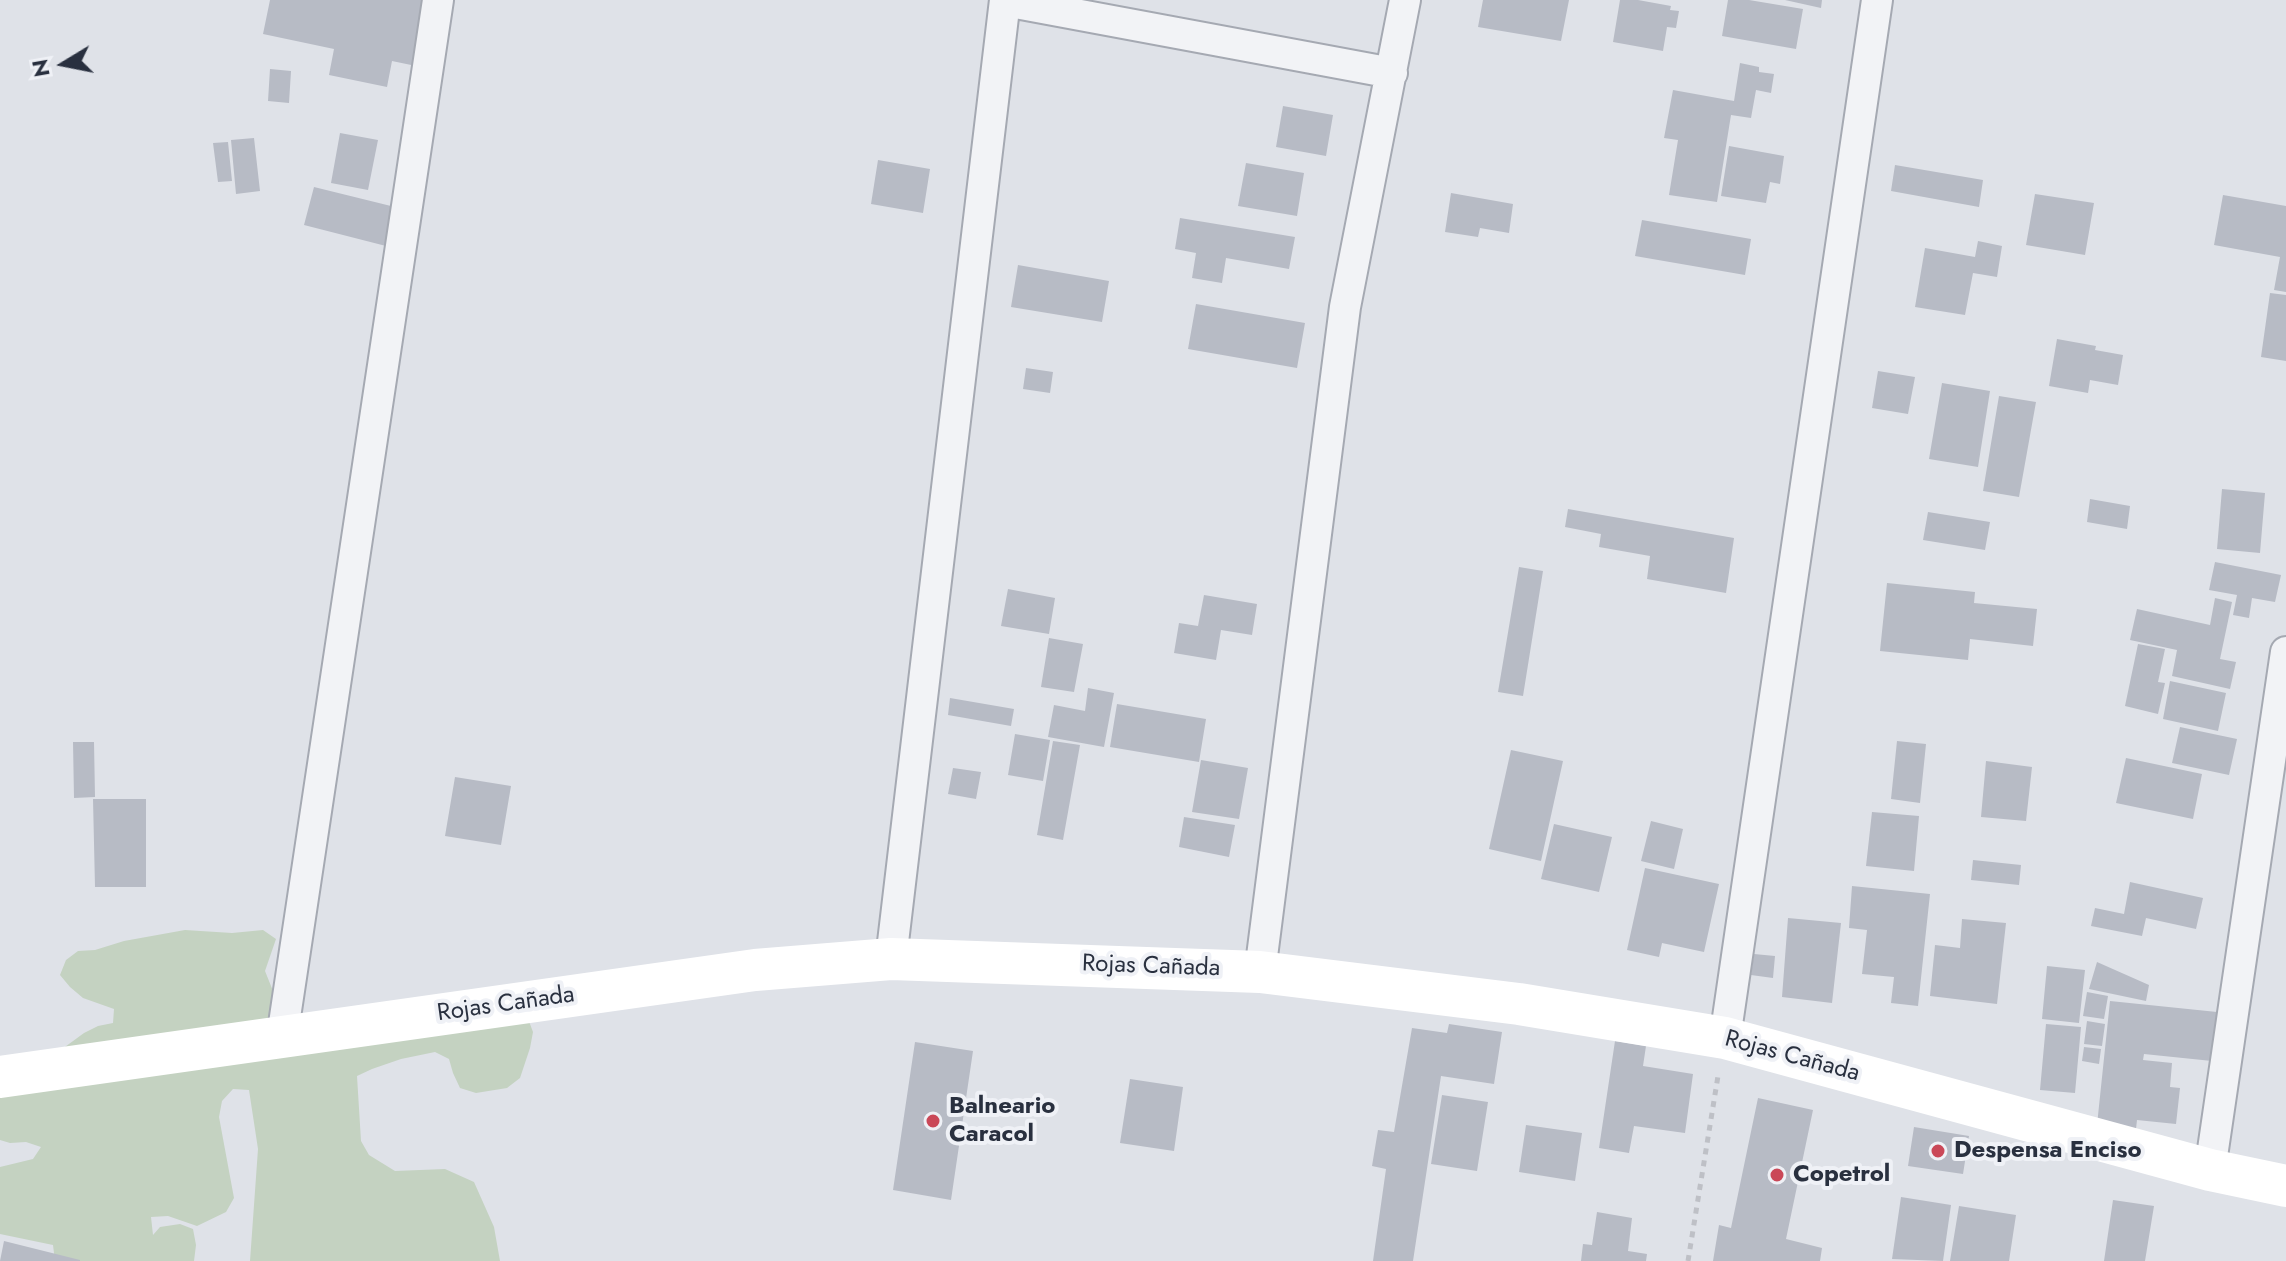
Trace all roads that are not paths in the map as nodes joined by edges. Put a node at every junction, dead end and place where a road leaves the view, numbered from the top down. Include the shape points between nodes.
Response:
1 (438, 0) edge
2 (1405, 0) edge
3 (1877, 0) edge
4 (1005, 1) edge
5 (1392, 73) junction
6 (2286, 652) edge
7 (891, 959) junction
8 (1260, 972) junction
9 (282, 1037) junction
10 (1725, 1038) junction
11 (0, 1077) edge
12 (2210, 1170) junction
13 (2286, 1186) edge

1 - 9 street
2 - 5 street
3 - 10 street
4 - 5 street
4 - 7 street
5 - 8 street via 1345,307
6 - 12 street
7 - 8 main road, Rojas Cañada
7 - 9 main road, Rojas Cañada via 755,970
8 - 10 main road, Rojas Cañada via 1519,1004
9 - 11 main road, Rojas Cañada
10 - 12 main road, Rojas Cañada
12 - 13 main road, Rojas Cañada

